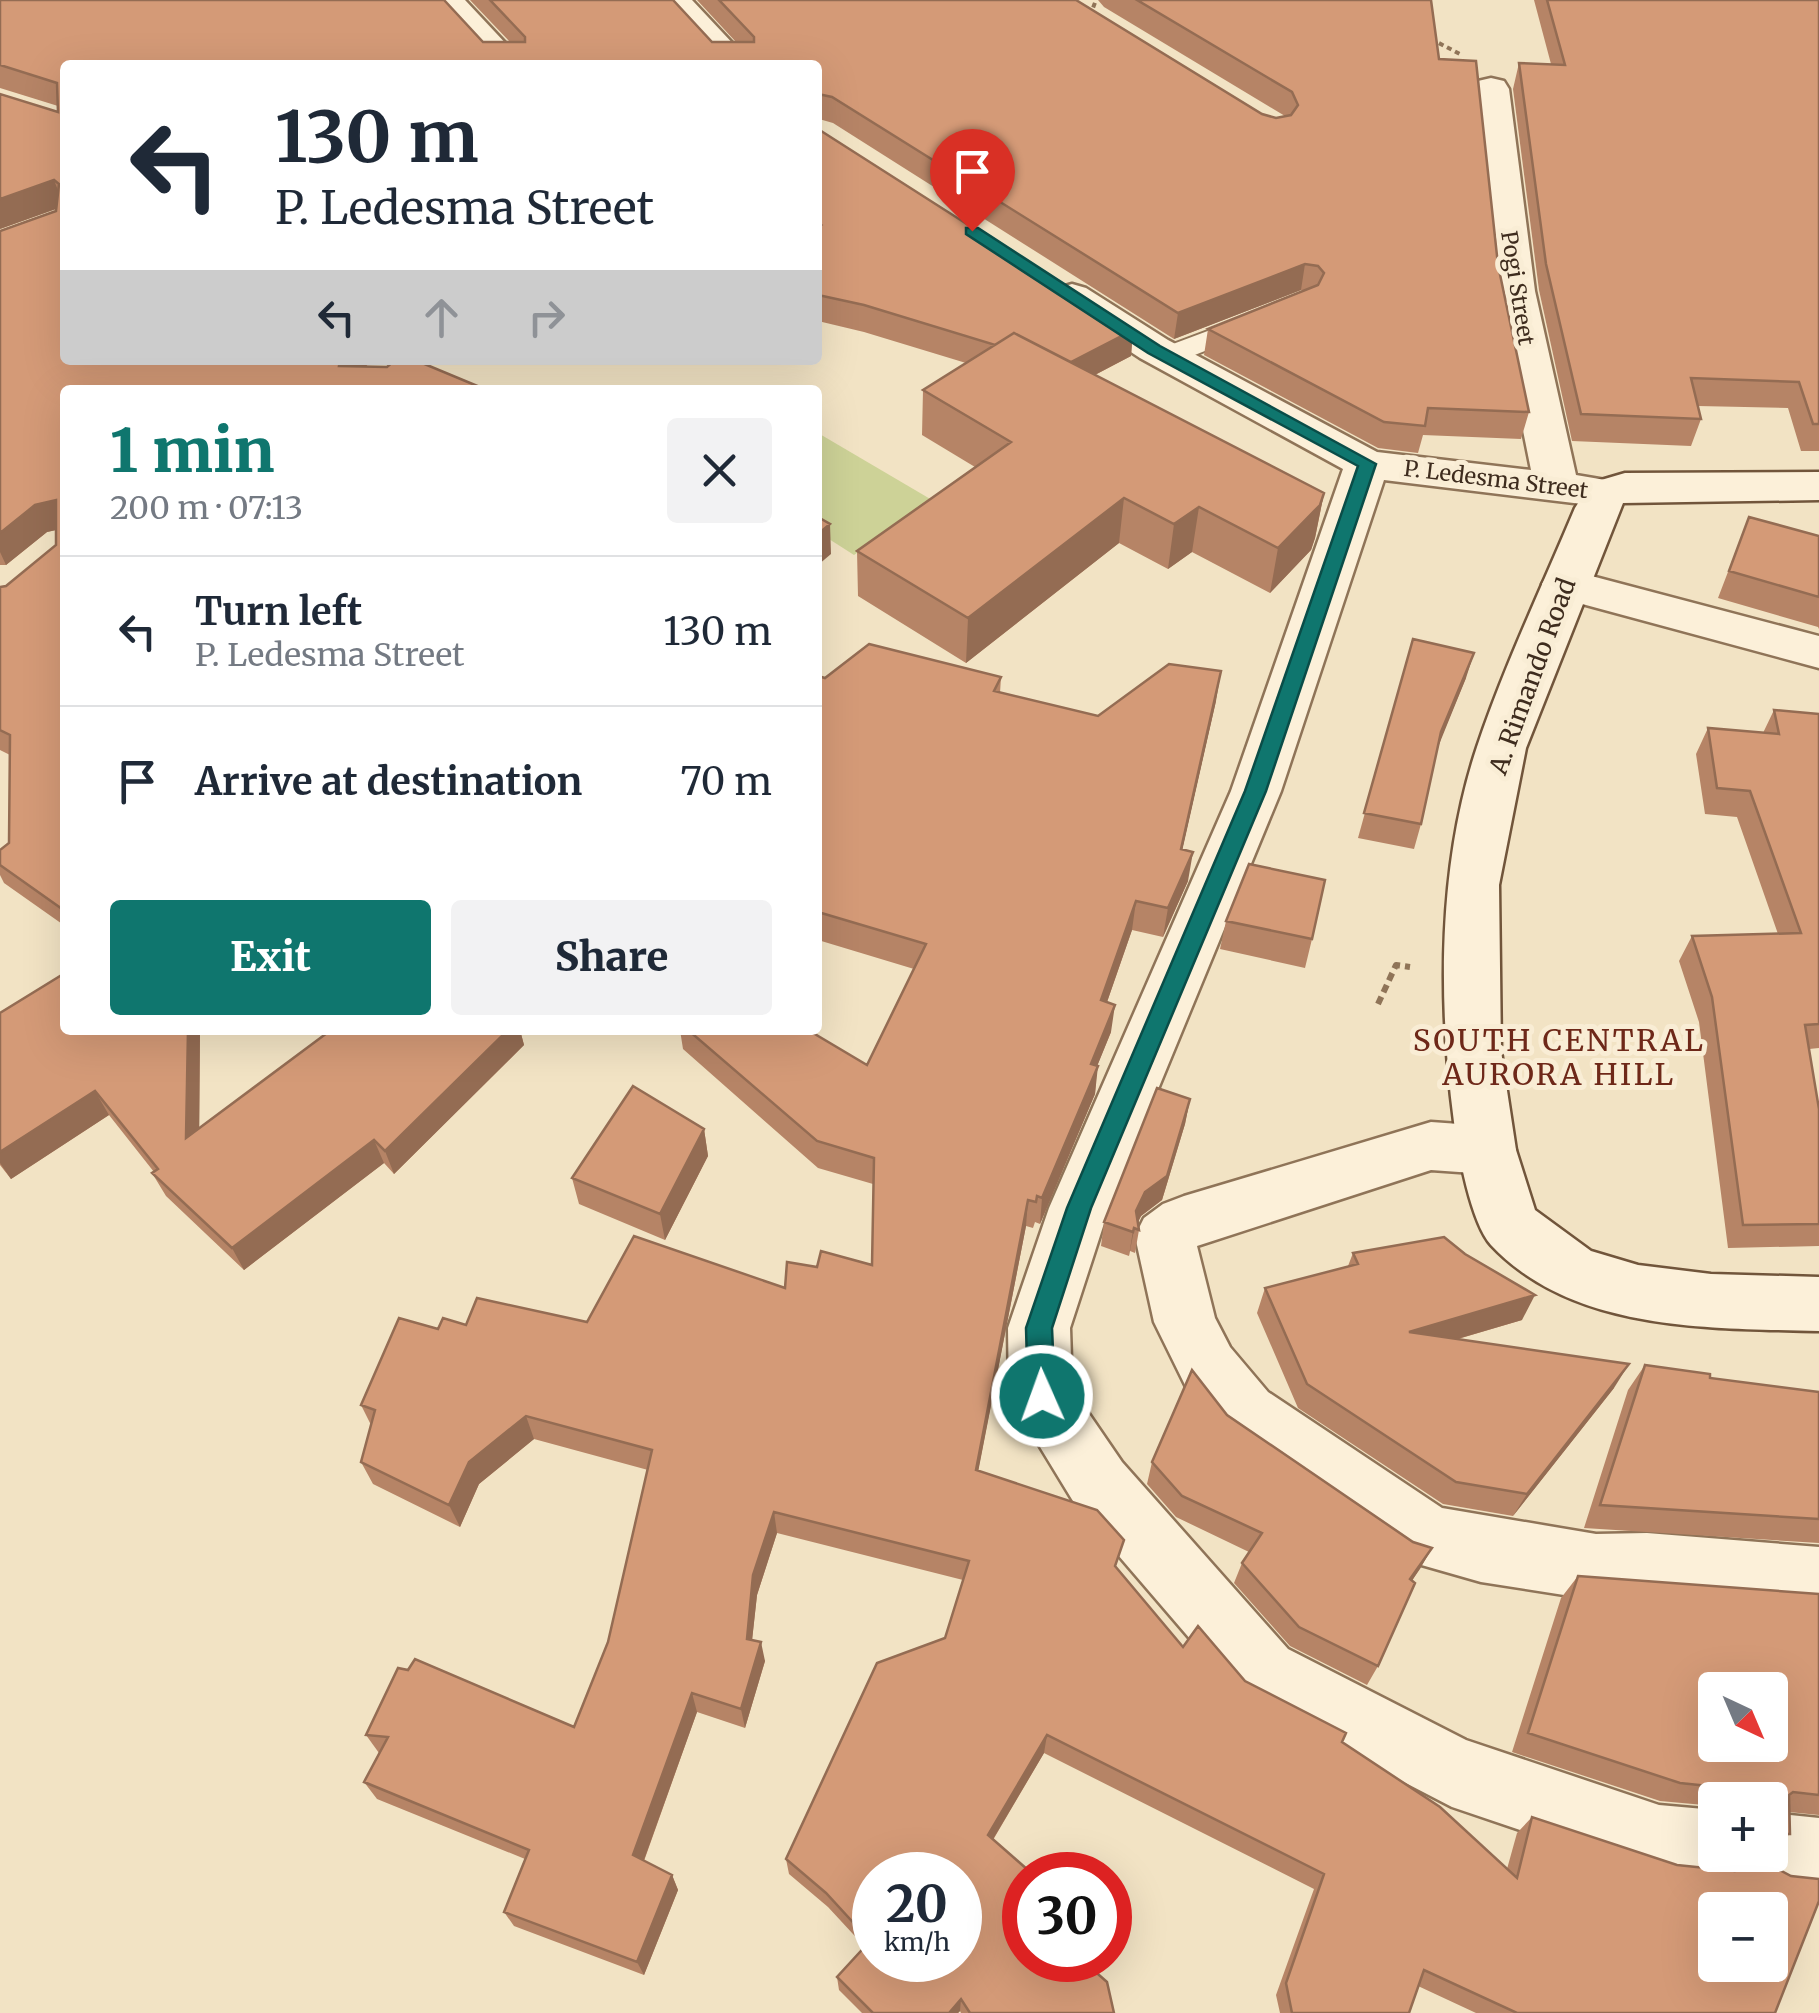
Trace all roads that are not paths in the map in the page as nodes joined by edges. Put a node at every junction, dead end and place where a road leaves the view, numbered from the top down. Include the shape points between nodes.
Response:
1 (446, 0) edge
2 (673, 0) edge
3 (504, 60) edge
4 (731, 60) edge
5 (1491, 89) road end
6 (1048, 280) edge
7 (1285, 309) edge
8 (1167, 356) junction
9 (1368, 464) junction
10 (1819, 486) edge
11 (1581, 489) junction
12 (1564, 584) junction
13 (1819, 652) edge
14 (1486, 1150) junction
15 (1819, 1304) edge
16 (1819, 1580) edge
17 (1698, 1844) edge
18 (1788, 1852) edge
19 (1819, 1855) edge

1 - 3 street
2 - 4 street
5 - 11 street, Pogi Street via 1515,291
6 - 8 street, P. Ledesma Street
7 - 8 lane
8 - 9 street, P. Ledesma Street
9 - 11 street, P. Ledesma Street
9 - 17 street via 1256,791 1079,1208 1039,1328 1042,1396 1099,1484 1264,1673 1452,1771 1660,1841
10 - 11 street
11 - 12 street, A. Rimando Road via 1578,546
12 - 13 street
12 - 14 street, A. Rimando Road via 1501,748 1473,885 1473,1051
14 - 15 street, A. Rimando Road via 1510,1225 1574,1272 1638,1292
14 - 16 street via 1431,1146 1184,1222 1165,1236 1185,1322 1208,1368 1245,1412 1427,1537 1596,1567
18 - 19 street

